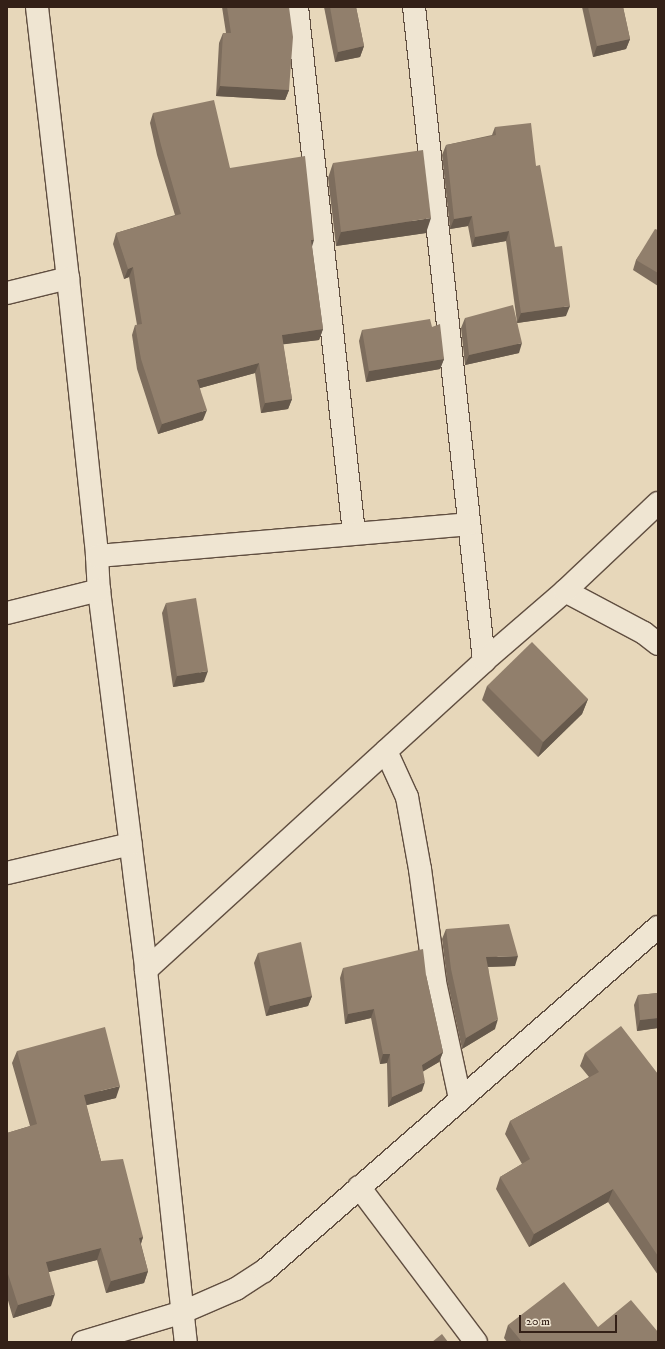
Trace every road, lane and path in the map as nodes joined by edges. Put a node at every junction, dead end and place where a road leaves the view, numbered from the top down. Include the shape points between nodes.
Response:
1 (37, 7) edge
2 (297, 7) edge
3 (414, 7) edge
4 (68, 278) junction
5 (7, 293) edge
6 (658, 503) edge
7 (469, 524) junction
8 (354, 533) junction
9 (97, 556) junction
10 (99, 590) junction
11 (565, 590) junction
12 (7, 613) edge
13 (658, 644) edge
14 (484, 661) junction
15 (386, 751) junction
16 (131, 844) junction
17 (7, 873) edge
18 (658, 927) edge
19 (146, 970) junction
20 (460, 1099) junction
21 (359, 1186) junction
22 (183, 1312) junction
23 (83, 1342) edge
24 (186, 1342) edge
25 (476, 1342) edge

1 - 4 street
2 - 8 street
3 - 7 street
4 - 5 street
4 - 9 street
6 - 11 street
7 - 8 street
7 - 14 street
8 - 9 street
9 - 10 street
10 - 12 street
10 - 16 street
11 - 13 street via 644,633
11 - 14 street
14 - 15 street
15 - 19 street
15 - 20 street via 407,797 420,869 435,982
16 - 17 street
16 - 19 street
18 - 20 street
19 - 22 street
20 - 21 street
21 - 22 street via 264,1271 236,1289
21 - 25 street
22 - 23 street
22 - 24 street

